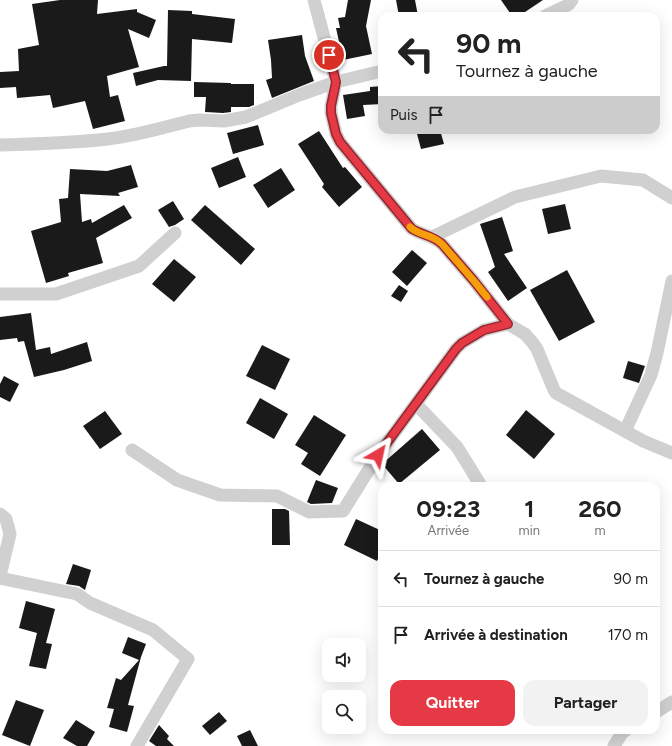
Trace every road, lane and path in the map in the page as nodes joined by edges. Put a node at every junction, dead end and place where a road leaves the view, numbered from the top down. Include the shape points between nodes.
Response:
1 (314, 0) edge
2 (572, 0) edge
3 (553, 12) edge
4 (378, 72) edge
5 (336, 82) junction
6 (0, 145) edge
7 (672, 198) edge
8 (175, 233) dead end
9 (432, 237) junction
10 (672, 281) edge
11 (0, 294) edge
12 (508, 324) junction
13 (416, 404) junction
14 (625, 431) junction
15 (132, 450) dead end
16 (672, 453) edge
17 (479, 482) edge
18 (0, 514) edge
19 (0, 577) edge
20 (672, 702) edge
21 (660, 710) edge
22 (621, 734) edge
23 (137, 746) edge
24 (614, 746) edge

1 - 5 street
2 - 3 street via 568,5
4 - 5 street
5 - 6 street via 235,120 194,120 107,139
5 - 9 street via 331,113 340,142 412,229
7 - 9 street via 644,180 601,176 515,197
8 - 11 street via 139,266 56,294
9 - 12 street via 442,244
10 - 14 street via 651,376
12 - 13 street via 484,330 462,343
12 - 14 street via 525,334 537,349 556,393
13 - 15 street via 378,455 343,511 309,512 277,496 220,495 177,480
13 - 17 street via 456,447
14 - 16 street via 650,445
18 - 19 street via 6,519 10,534
19 - 23 street via 77,594 90,603 153,630 188,659
20 - 21 street
22 - 24 street

